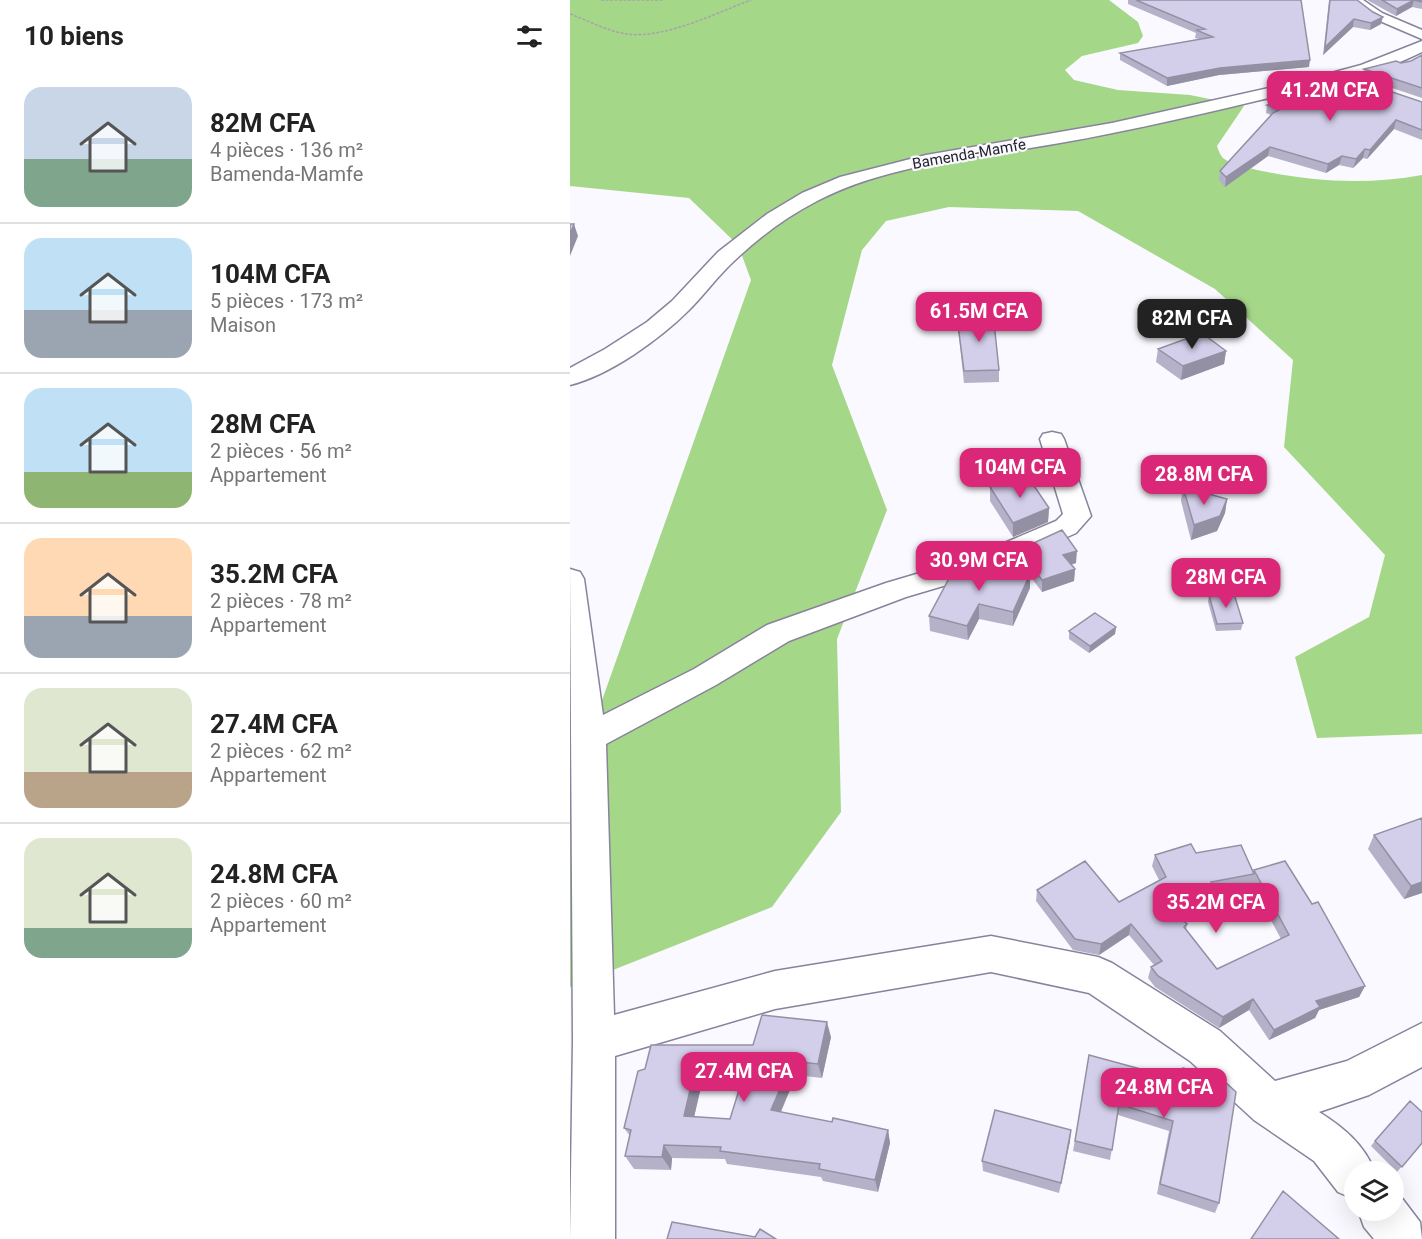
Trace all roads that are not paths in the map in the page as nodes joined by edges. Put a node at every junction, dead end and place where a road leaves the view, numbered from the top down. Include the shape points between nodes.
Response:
1 (1356, 0) edge
2 (1422, 35) edge
3 (1422, 46) edge
4 (1342, 77) junction
5 (1367, 85) edge
6 (570, 377) edge
7 (1052, 439) dead end
8 (570, 579) edge
9 (579, 739) edge
10 (594, 1041) junction
11 (1422, 1044) edge
12 (1269, 1106) junction
13 (1344, 1163) edge
14 (1389, 1221) edge
15 (591, 1239) edge
16 (1403, 1239) edge

1 - 2 street
3 - 4 highway, Bamenda-Mamfe via 1395,60
4 - 5 street
4 - 6 highway, Bamenda-Mamfe via 860,177 795,205 767,222 651,329
7 - 9 street via 1077,516 1066,527 977,566 896,590 778,633 705,677
8 - 9 street
9 - 10 street
10 - 12 street via 775,990 991,954 1098,976 1205,1046
10 - 15 street
11 - 12 street via 1354,1080
12 - 13 street via 1330,1145
14 - 16 street

